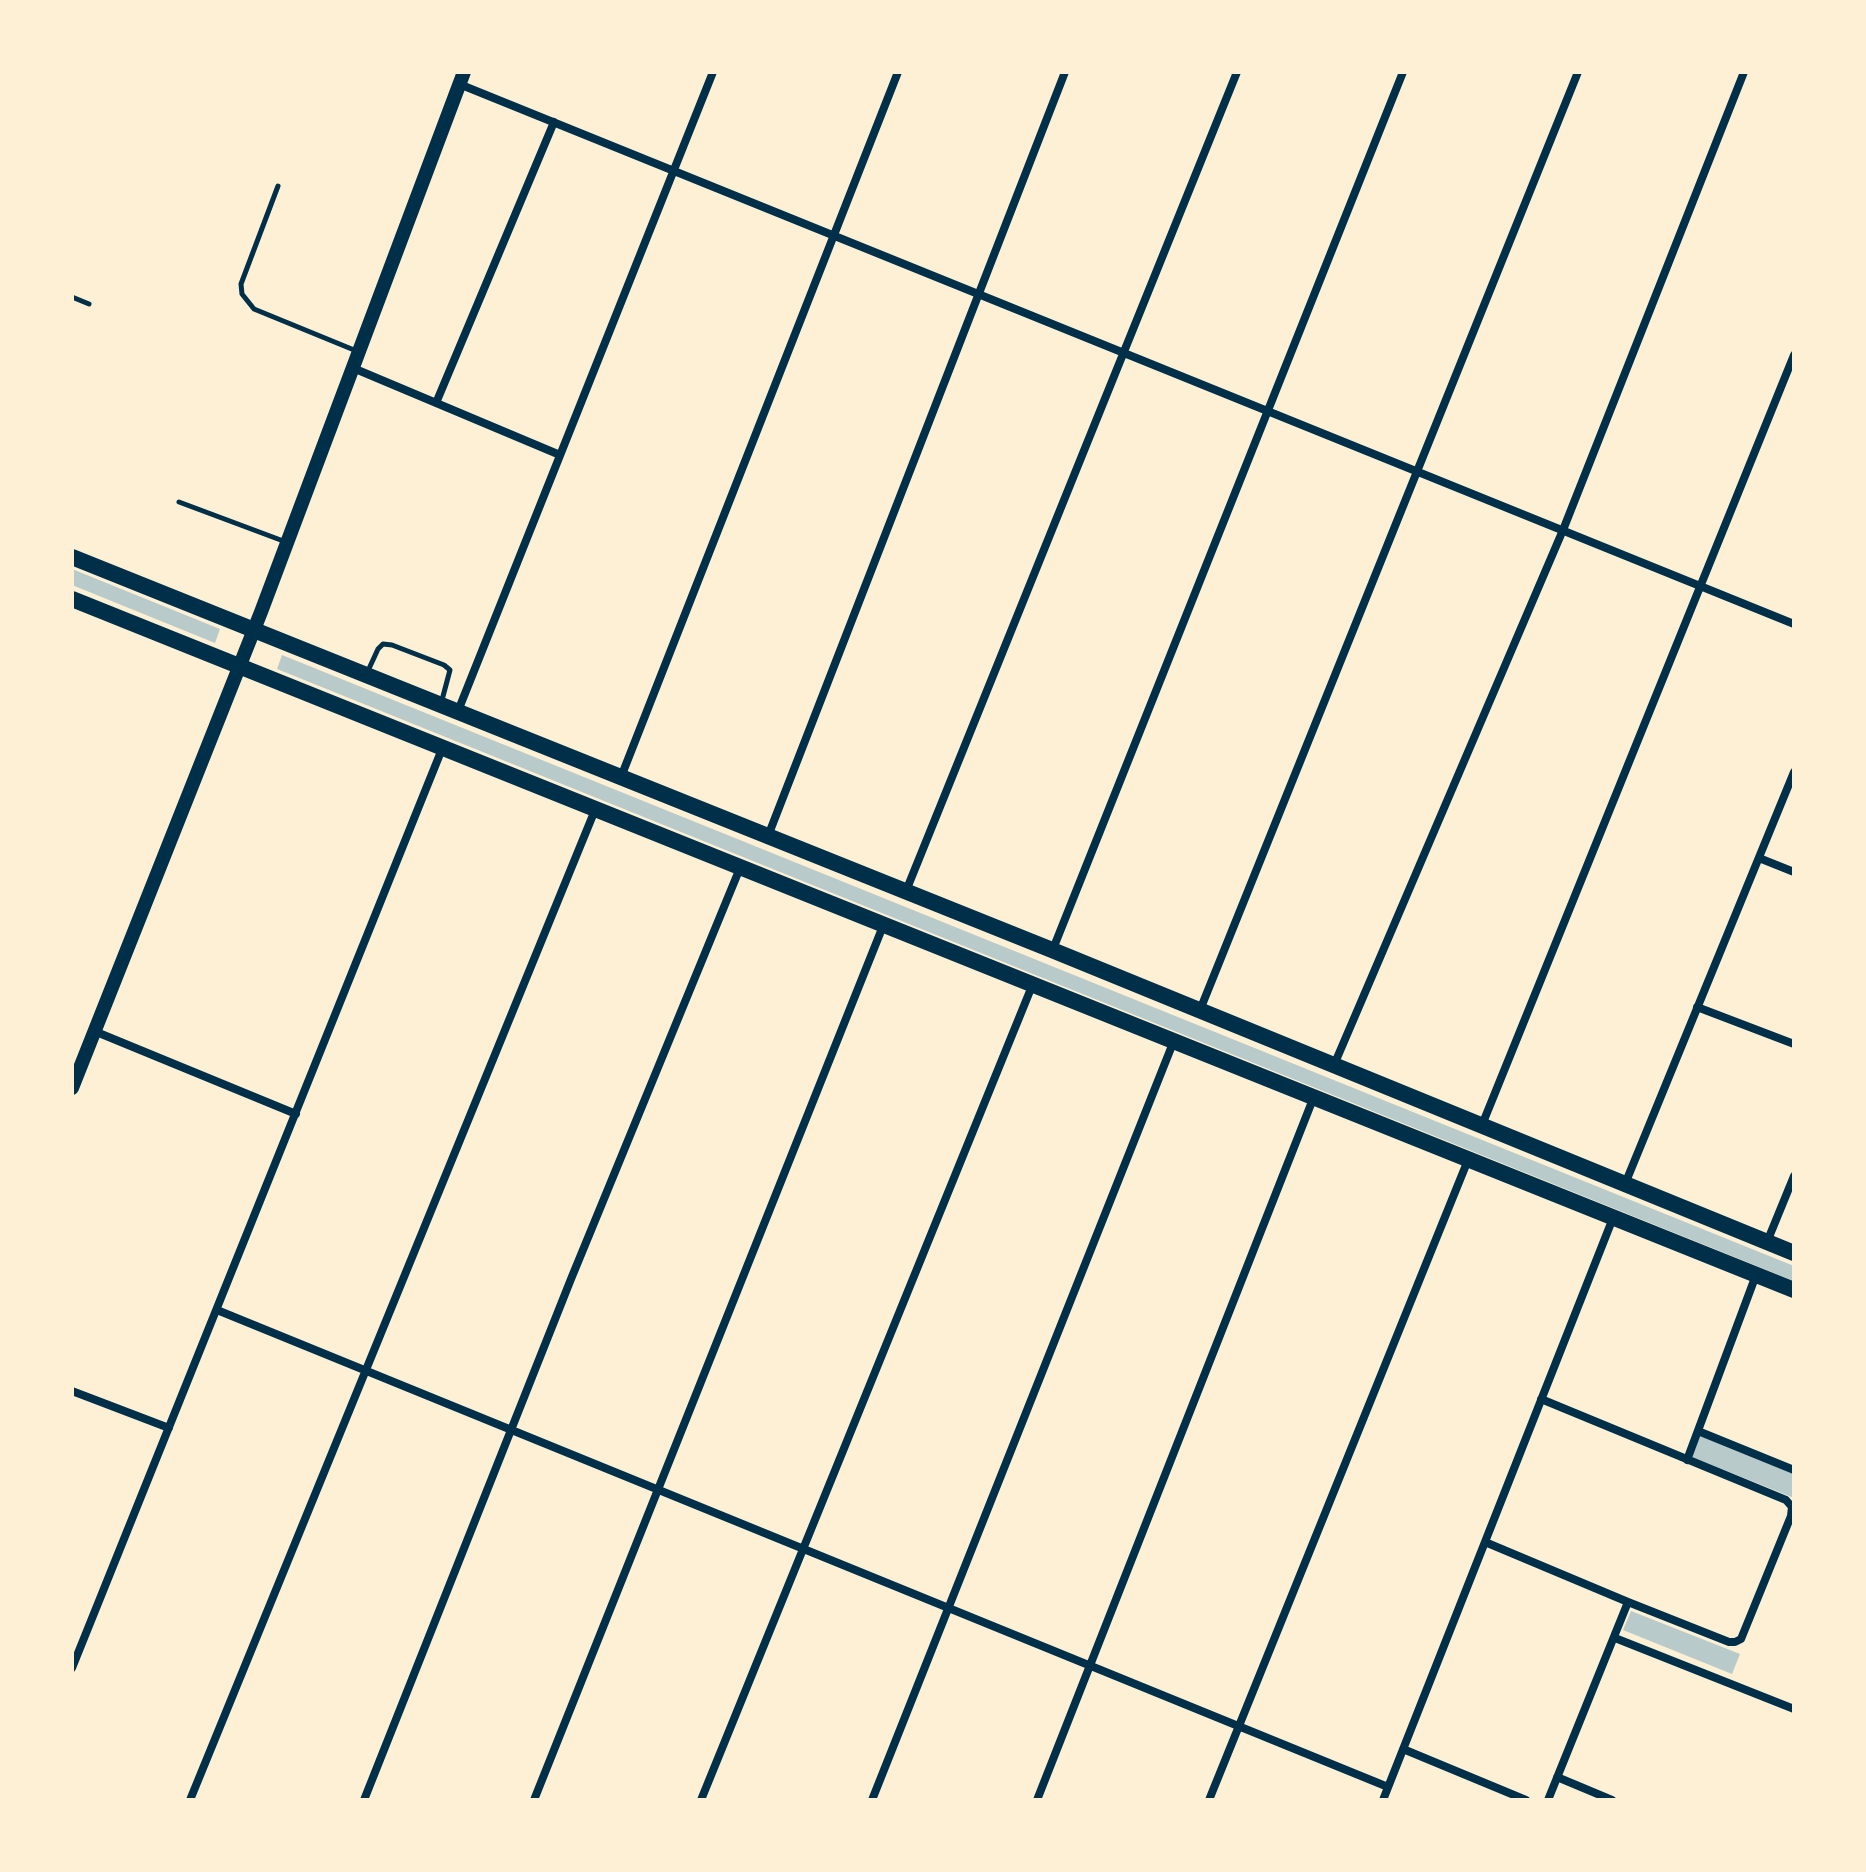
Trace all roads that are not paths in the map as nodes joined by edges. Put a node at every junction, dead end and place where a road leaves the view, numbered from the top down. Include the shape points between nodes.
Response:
1 (713, 72) edge
2 (898, 72) edge
3 (1065, 72) edge
4 (1237, 72) edge
5 (1403, 72) edge
6 (1578, 72) edge
7 (1744, 72) edge
8 (462, 78) edge
9 (554, 122) junction
10 (674, 171) junction
11 (278, 186) dead end
12 (834, 235) junction
13 (980, 295) junction
14 (72, 297) edge
15 (89, 304) dead end
16 (359, 352) junction
17 (1123, 353) junction
18 (1794, 355) edge
19 (353, 368) junction
20 (436, 403) junction
21 (1267, 411) junction
22 (560, 455) junction
23 (1417, 471) junction
24 (179, 502) dead end
25 (1563, 530) junction
26 (287, 542) junction
27 (72, 557) edge
28 (1699, 585) junction
29 (72, 599) edge
30 (1794, 624) edge
31 (253, 630) junction
32 (239, 666) junction
33 (366, 676) junction
34 (440, 705) junction
35 (458, 712) junction
36 (442, 749) junction
37 (1794, 772) edge
38 (621, 778) junction
39 (595, 810) junction
40 (768, 837) junction
41 (1759, 858) junction
42 (740, 868) junction
43 (1794, 872) edge
44 (906, 892) junction
45 (883, 926) junction
46 (1052, 950) junction
47 (1032, 986) junction
48 (1697, 1007) junction
49 (1200, 1010) junction
50 (94, 1031) junction
51 (1173, 1043) junction
52 (1794, 1044) edge
53 (1334, 1065) junction
54 (72, 1088) edge
55 (1313, 1099) junction
56 (296, 1114) junction
57 (1482, 1125) junction
58 (1468, 1160) junction
59 (1794, 1176) edge
60 (1625, 1184) junction
61 (1613, 1218) junction
62 (1767, 1242) junction
63 (1794, 1253) edge
64 (1756, 1275) junction
65 (1794, 1290) edge
66 (217, 1310) junction
67 (367, 1371) junction
68 (72, 1391) edge
69 (1541, 1399) junction
70 (169, 1428) junction
71 (511, 1429) junction
72 (1698, 1431) junction
73 (1687, 1460) junction
74 (1794, 1470) edge
75 (658, 1490) junction
76 (1485, 1542) junction
77 (803, 1548) junction
78 (1628, 1602) junction
79 (949, 1608) junction
80 (1615, 1638) junction
81 (1090, 1666) junction
82 (72, 1668) edge
83 (1794, 1709) edge
84 (1239, 1726) junction
85 (1403, 1749) junction
86 (1557, 1777) junction
87 (1388, 1787) junction
88 (190, 1800) edge
89 (364, 1800) edge
90 (534, 1800) edge
91 (701, 1800) edge
92 (872, 1800) edge
93 (1037, 1800) edge
94 (1209, 1800) edge
95 (1383, 1800) edge
96 (1526, 1800) edge
97 (1548, 1800) edge
98 (1612, 1800) edge

1 - 10 street
2 - 12 street
3 - 13 street
4 - 17 street
5 - 21 street
6 - 23 street
7 - 25 street
8 - 9 street
8 - 16 main road
9 - 10 street
9 - 20 street
10 - 12 street
10 - 22 street
11 - 16 lane via 241,284 242,294 254,309
12 - 13 street
12 - 38 street
13 - 17 street
13 - 40 street
14 - 15 lane
16 - 19 main road
17 - 21 street
17 - 44 street
18 - 28 street
19 - 20 street
19 - 26 main road
20 - 22 street
21 - 23 street
21 - 46 street
22 - 35 street
23 - 25 street
23 - 49 street
24 - 26 lane
25 - 28 street
25 - 53 street
26 - 31 main road
27 - 31 main road
28 - 30 street
28 - 57 street
29 - 32 main road
31 - 32 main road
31 - 33 main road
32 - 36 main road
32 - 50 main road
33 - 34 main road
33 - 34 lane via 383,644 444,665 450,677
34 - 35 main road
35 - 38 main road
36 - 39 main road
36 - 56 street
37 - 41 street
38 - 40 main road
39 - 42 main road
39 - 67 street
40 - 44 main road
41 - 43 street
41 - 48 street
42 - 45 main road
42 - 71 street
44 - 46 main road
45 - 47 main road
45 - 75 street
46 - 49 main road
47 - 51 main road
47 - 77 street
48 - 52 street
48 - 60 street
49 - 53 main road
50 - 54 main road
50 - 56 street
51 - 55 main road
51 - 79 street
53 - 57 main road
55 - 58 main road
55 - 81 street
56 - 66 street
57 - 60 main road
58 - 61 main road
58 - 84 street
59 - 62 street
60 - 62 main road
61 - 64 main road
61 - 69 street
62 - 63 main road
64 - 65 main road
64 - 72 street
66 - 67 street
66 - 70 street
67 - 71 street
67 - 88 street
68 - 70 street
69 - 73 street
69 - 76 street
70 - 82 street
71 - 75 street
71 - 89 street
72 - 73 street
72 - 74 street
73 - 78 street via 1792,1507 1741,1639 1729,1642
75 - 77 street
75 - 90 street
76 - 78 street
76 - 85 street
77 - 79 street
77 - 91 street
78 - 80 street
79 - 81 street
79 - 92 street
80 - 83 street
80 - 86 street
81 - 84 street
81 - 93 street
84 - 87 street
84 - 94 street
85 - 87 street
85 - 96 street
86 - 97 street
86 - 98 street
87 - 95 street

